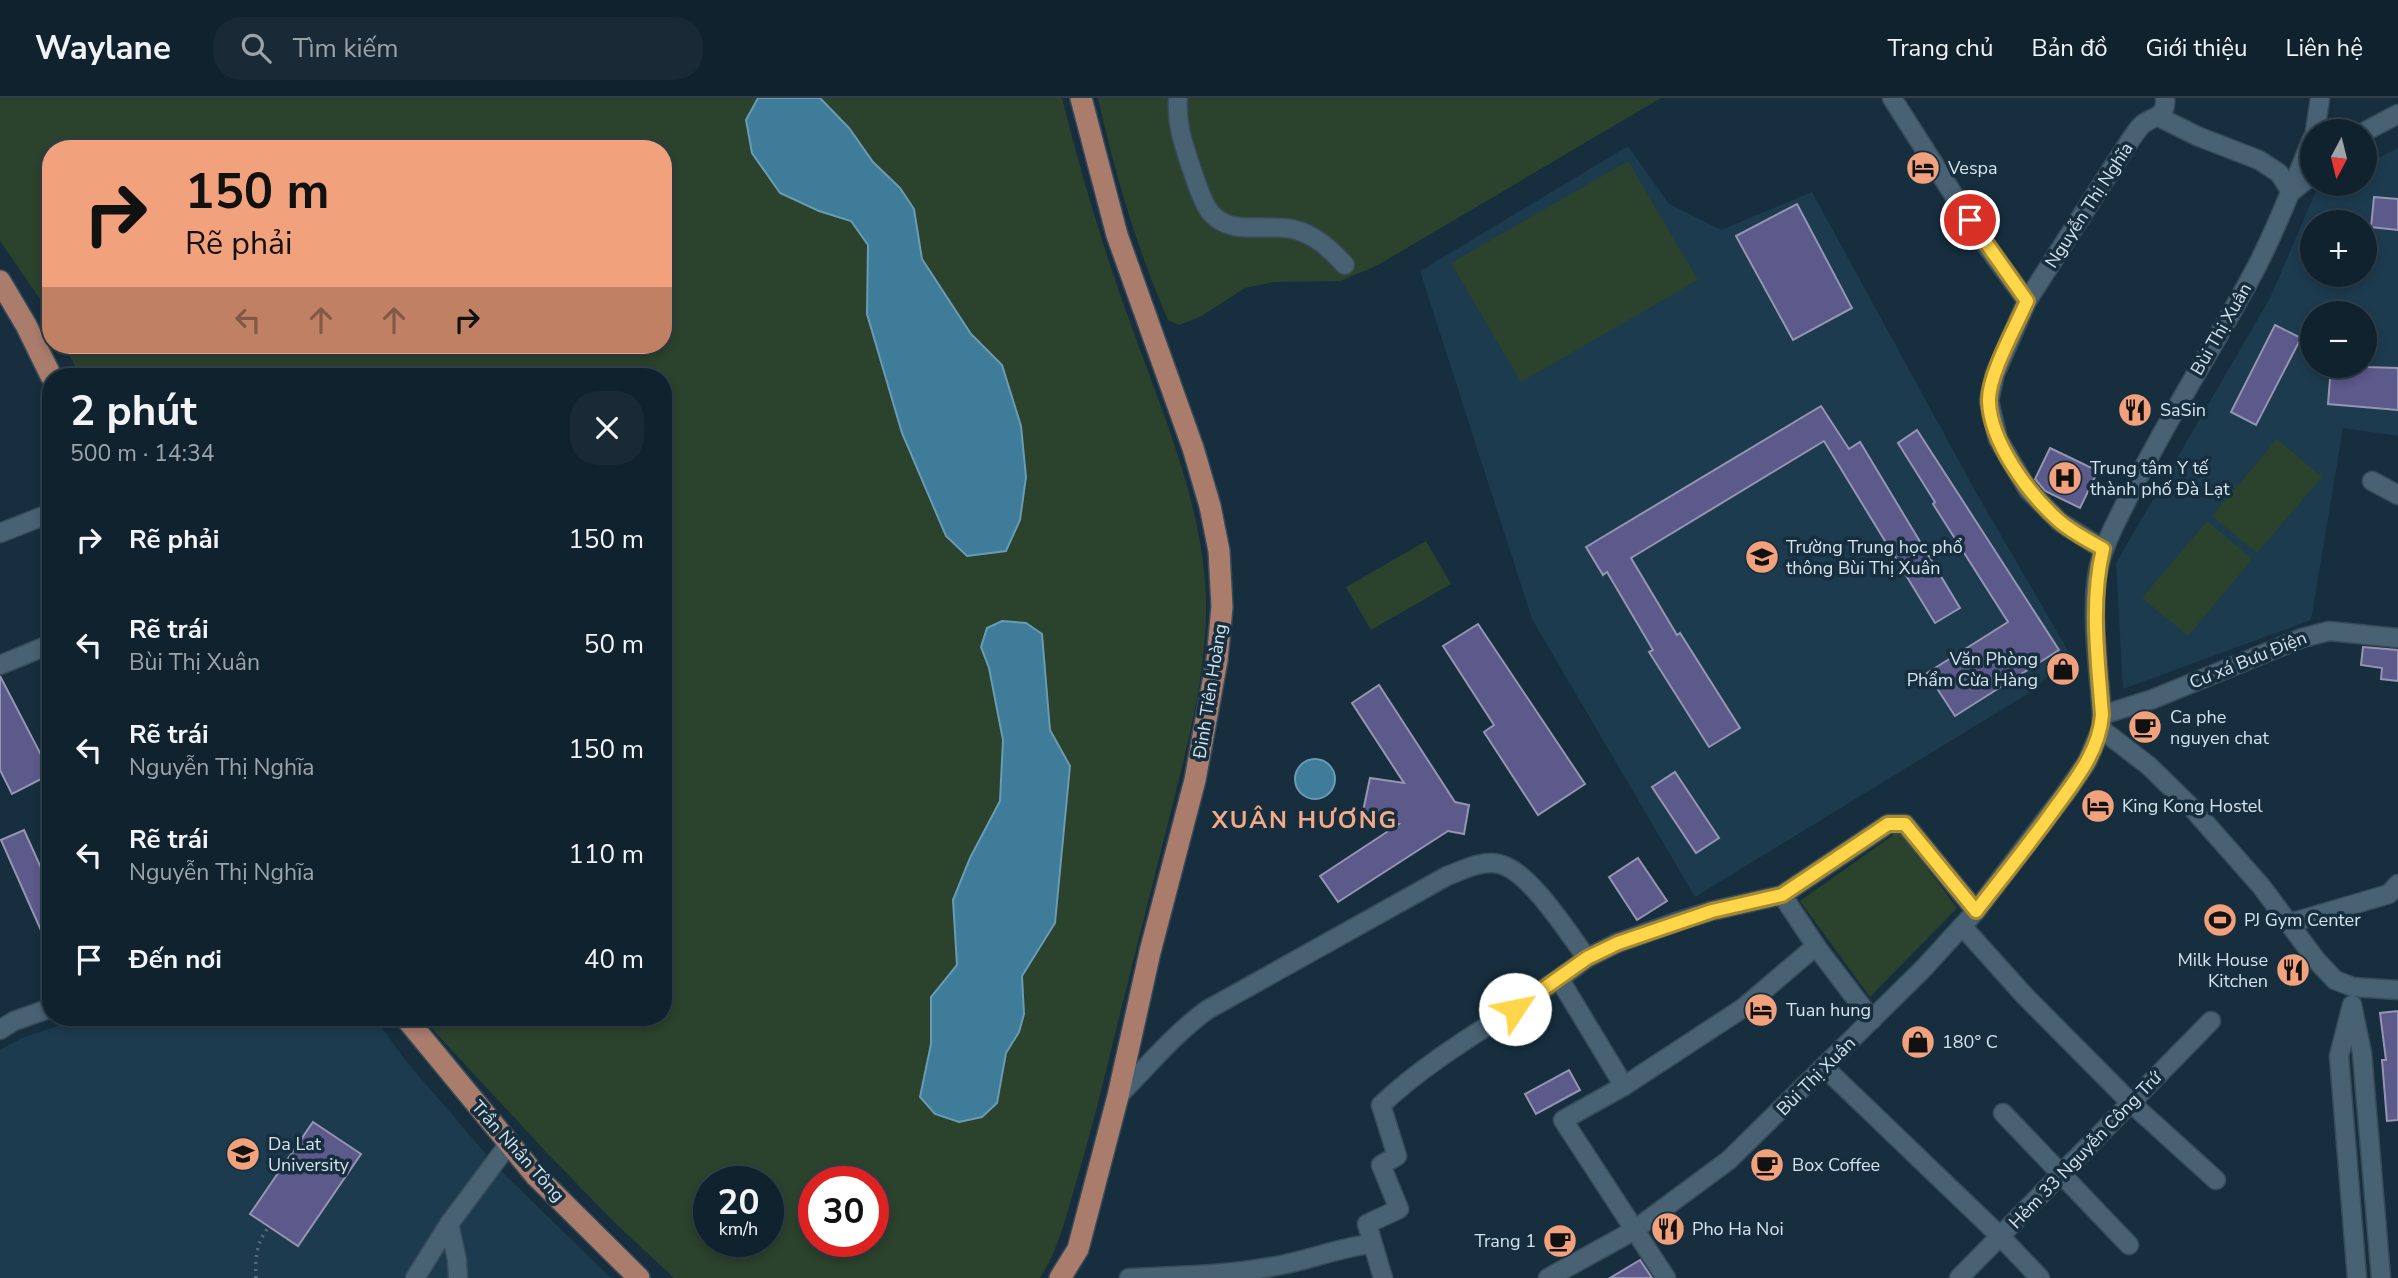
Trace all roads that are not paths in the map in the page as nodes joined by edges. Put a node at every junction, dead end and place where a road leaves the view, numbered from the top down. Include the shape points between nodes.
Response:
1 (1081, 98) edge
2 (1178, 98) edge
3 (1892, 98) edge
4 (2165, 98) edge
5 (2320, 98) edge
6 (2398, 114) edge
7 (2159, 117) junction
8 (2317, 119) edge
9 (2377, 125) edge
10 (2300, 169) edge
11 (2300, 185) edge
12 (2291, 192) junction
13 (1345, 265) dead end
14 (0, 281) edge
15 (2027, 301) junction
16 (47, 368) edge
17 (2372, 481) dead end
18 (2398, 495) edge
19 (42, 517) edge
20 (0, 533) edge
21 (2103, 549) junction
22 (2398, 638) edge
23 (42, 648) edge
24 (0, 665) edge
25 (2102, 722) junction
26 (2395, 890) edge
27 (1782, 895) junction
28 (1976, 911) junction
29 (2290, 923) junction
30 (1962, 926) junction
31 (1816, 946) junction
32 (1587, 958) junction
33 (1559, 980) junction
34 (2353, 987) junction
35 (2398, 990) edge
36 (2352, 1006) junction
37 (42, 1011) edge
38 (1872, 1020) junction
39 (2211, 1021) dead end
40 (412, 1026) edge
41 (0, 1030) edge
42 (1825, 1068) junction
43 (1624, 1087) junction
44 (1118, 1096) junction
45 (2130, 1102) junction
46 (2003, 1113) dead end
47 (508, 1145) junction
48 (2061, 1174) junction
49 (2216, 1180) dead end
50 (449, 1224) junction
51 (1633, 1231) junction
52 (2001, 1237) junction
53 (1371, 1244) junction
54 (2129, 1245) dead end
55 (1078, 1250) junction
56 (415, 1278) edge
57 (458, 1278) edge
58 (639, 1278) edge
59 (1060, 1278) edge
60 (1080, 1278) edge
61 (1129, 1278) edge
62 (1384, 1278) edge
63 (1548, 1278) edge
64 (1665, 1278) edge
65 (1959, 1278) edge
66 (2040, 1278) edge
67 (2357, 1278) edge
68 (2381, 1278) edge

1 - 44 main road, Đinh Tiên Hoàng via 1117,236 1210,506 1223,607 1195,780
2 - 13 street via 1181,137 1210,212 1229,225 1292,229 1324,243
3 - 15 street
4 - 7 street
5 - 8 street
6 - 9 street
7 - 12 street via 2259,160 2279,173
7 - 15 street, Nguyễn Thị Nghĩa via 2142,125 2131,139
10 - 12 street, Bùi Thị Xuân
11 - 12 street
12 - 21 street, Bùi Thị Xuân via 2258,264 2144,466
14 - 16 main road
15 - 21 street, Nguyễn Thị Nghĩa via 1995,374 1989,401 1998,439 2028,490 2060,522
17 - 18 street
19 - 20 street
21 - 25 street, Bùi Thị Xuân via 2096,608
22 - 25 street, Cư xá Bưu Điện via 2329,631 2315,634
23 - 24 street
25 - 28 street, Bùi Thị Xuân via 2088,762
25 - 29 street via 2193,809
26 - 29 street
27 - 28 street via 1888,824 1905,824
27 - 31 street
27 - 32 street via 1679,921
28 - 30 street, Bùi Thị Xuân
29 - 34 street via 2326,971
30 - 38 street, Bùi Thị Xuân
30 - 45 street
31 - 38 street
31 - 43 street via 1743,1008
32 - 33 street
32 - 44 street via 1518,872 1499,864 1480,864 1447,876 1207,1010 1182,1028
33 - 43 street
33 - 53 street via 1405,1082 1381,1105 1397,1156 1381,1165 1399,1209 1367,1224
34 - 35 street
34 - 36 street
36 - 67 street via 2339,1056
36 - 68 street via 2362,1053
37 - 41 street
38 - 42 street, Bùi Thị Xuân
39 - 45 street, Hẻm 33 Nguyễn Công Trứ
40 - 47 main road, Trần Nhân Tông
42 - 51 street, Bùi Thị Xuân via 1729,1160
42 - 52 street
43 - 51 street via 1563,1120
44 - 55 main road, Đinh Tiên Hoàng
45 - 48 street, Hẻm 33 Nguyễn Công Trứ
45 - 49 street
46 - 48 street
47 - 50 street
47 - 58 main road, Trần Nhân Tông
48 - 52 street, Hẻm 33 Nguyễn Công Trứ
48 - 54 street
50 - 56 street
50 - 57 street
51 - 63 street, Bùi Thị Xuân
51 - 64 street
52 - 65 street, Hẻm 33 Nguyễn Công Trứ
52 - 66 street
53 - 61 street via 1222,1274
53 - 62 street
55 - 59 main road, Đinh Tiên Hoàng
55 - 60 main road, Đinh Tiên Hoàng

